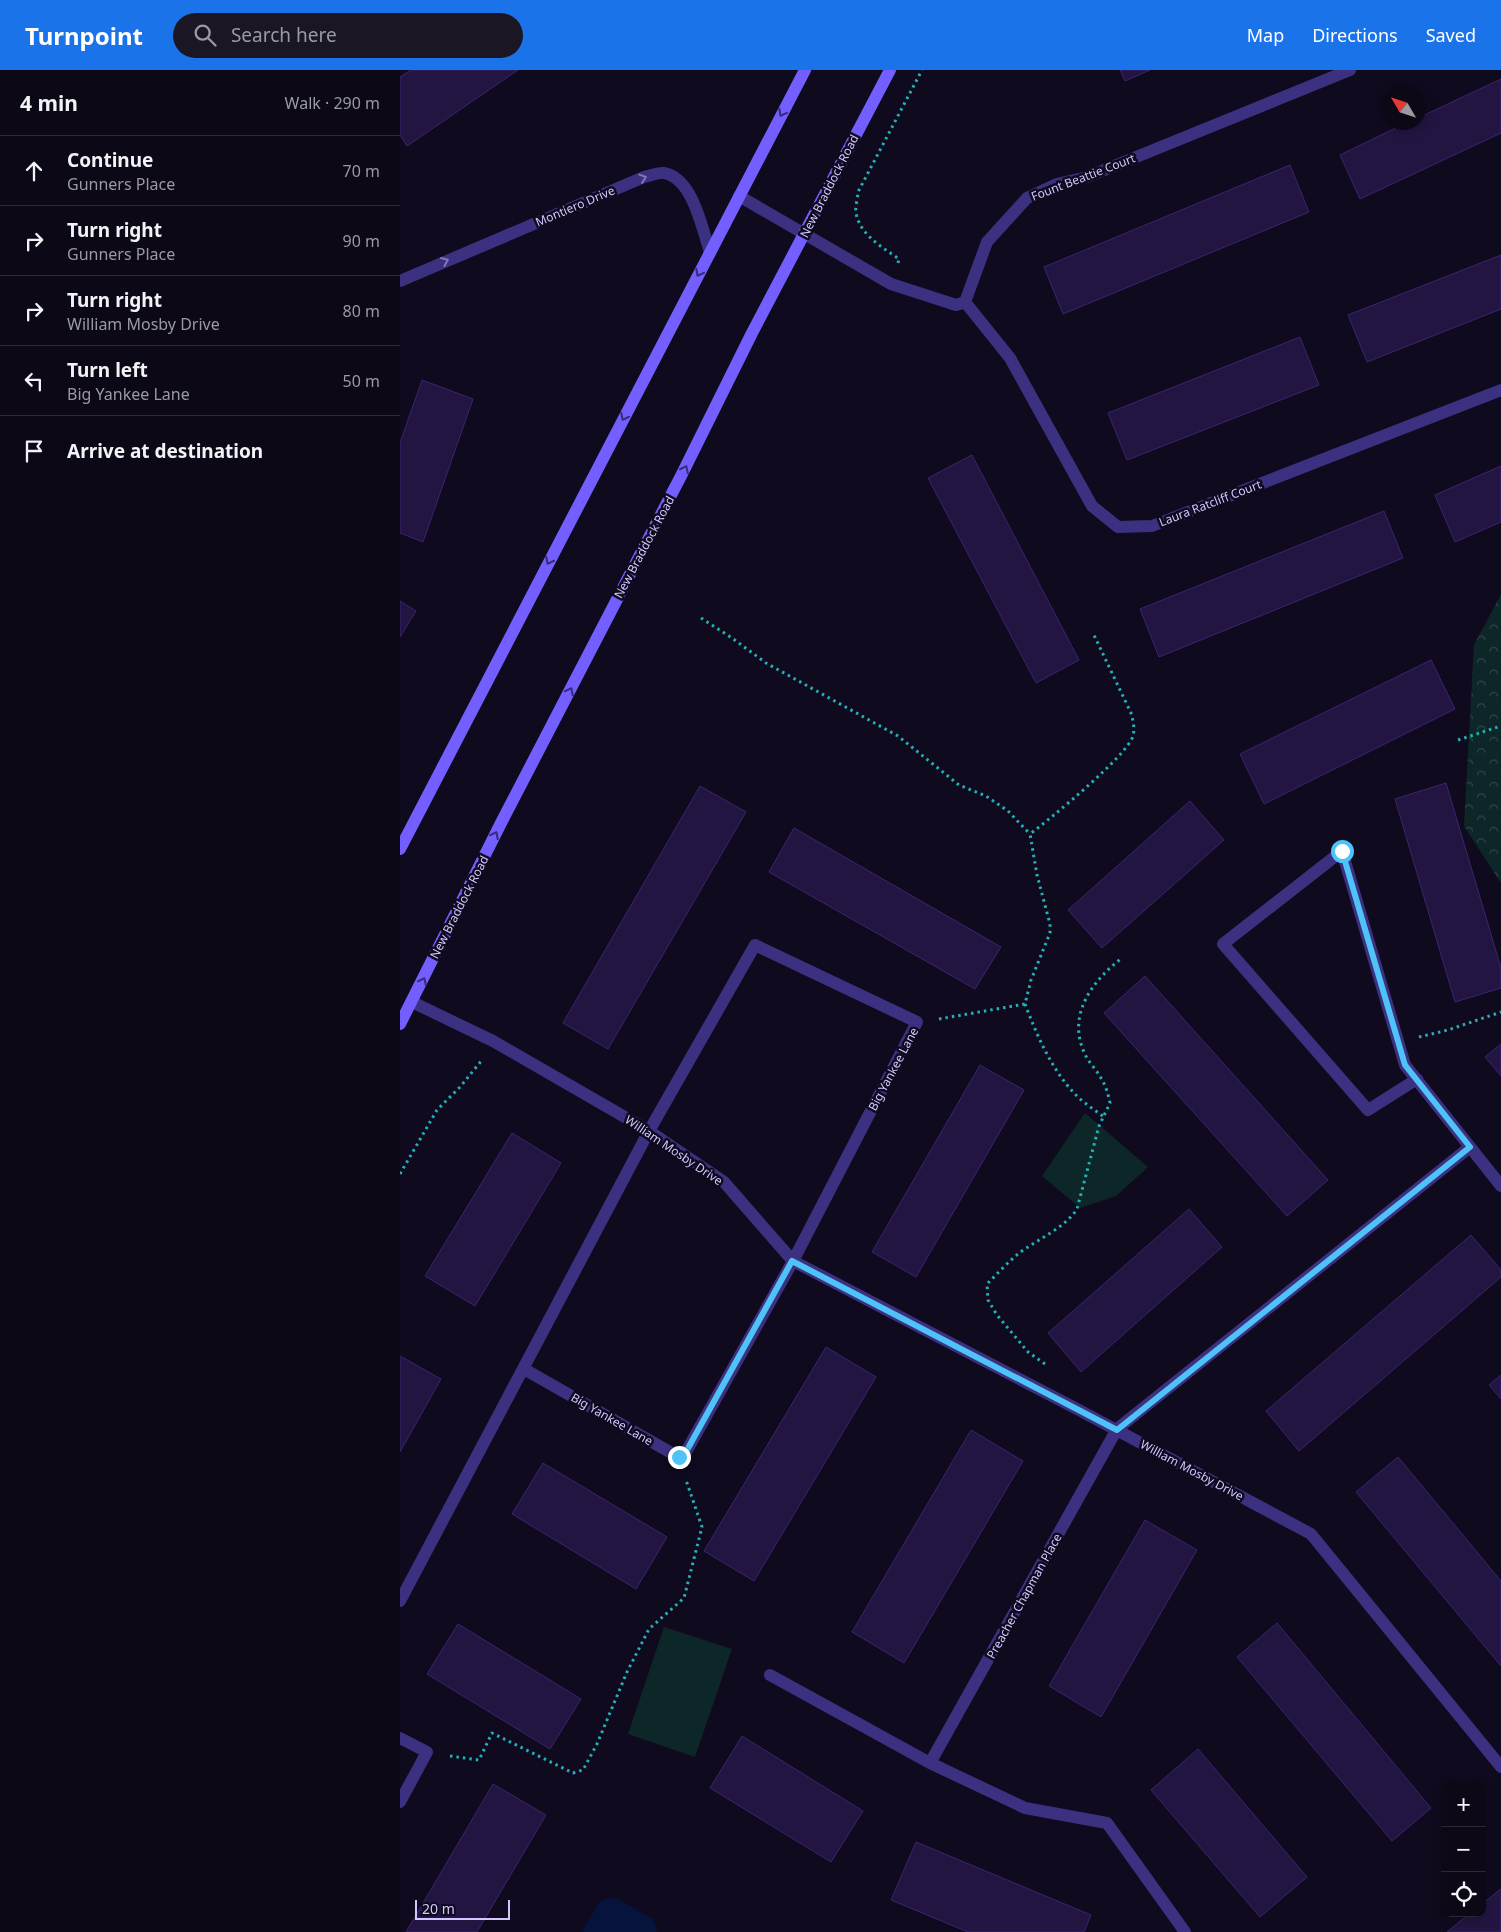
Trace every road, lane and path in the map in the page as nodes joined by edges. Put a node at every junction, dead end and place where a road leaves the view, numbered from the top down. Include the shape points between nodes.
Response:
1 (805, 70) edge
2 (890, 70) edge
3 (922, 70) edge
4 (1350, 70) edge
5 (739, 196) junction
6 (804, 235) junction
7 (710, 252) junction
8 (897, 266) dead end
9 (400, 281) edge
10 (964, 302) junction
11 (1501, 390) edge
12 (700, 618) dead end
13 (1093, 633) dead end
14 (1501, 726) edge
15 (1458, 740) dead end
16 (1030, 834) junction
17 (400, 849) edge
18 (1122, 958) dead end
19 (412, 1002) junction
20 (1025, 1004) junction
21 (1501, 1012) edge
22 (917, 1022) junction
23 (400, 1024) edge
24 (1399, 1042) junction
25 (485, 1056) dead end
26 (1417, 1080) junction
27 (1104, 1117) junction
28 (649, 1131) junction
29 (1470, 1147) junction
30 (400, 1174) edge
31 (1501, 1186) edge
32 (792, 1261) junction
33 (1048, 1367) dead end
34 (524, 1369) junction
35 (1117, 1430) junction
36 (679, 1457) junction
37 (400, 1601) edge
38 (770, 1675) dead end
39 (400, 1738) edge
40 (427, 1752) junction
41 (930, 1763) junction
42 (1501, 1767) edge
43 (400, 1802) edge
44 (1185, 1932) edge

1 -> 5 main road
2 - 6 main road, New Braddock Road
3 - 8 path via 858,192 856,212 862,228 873,241 899,259
4 - 10 street, Fount Beattie Court via 1087,178 1057,184 1027,198 987,242
5 - 6 street
5 - 7 main road
6 - 10 street via 891,284 956,305
19 -> 6 main road, New Braddock Road
9 -> 7 street, Montiero Drive via 644,176 664,173 680,182 690,193
7 -> 17 main road
10 - 11 street, Laura Ratcliff Court via 1010,358 1092,506 1118,527 1152,526
12 - 16 path via 766,663 898,736 960,785 986,796 1008,811
13 - 16 path via 1131,713 1133,736 1122,753 1052,818
14 - 15 path
16 - 20 path via 1050,933
18 - 27 path via 1095,983 1083,1002 1078,1020 1078,1036 1084,1052 1104,1082 1110,1103
19 - 23 main road, New Braddock Road
19 - 28 street, William Mosby Drive via 493,1041
20 - 22 path
20 - 27 path via 1038,1037 1058,1072 1079,1098
21 - 24 path
22 - 28 street, Big Yankee Lane via 755,945
22 - 32 street, Big Yankee Lane
24 - 26 street via 1405,1065
24 - 26 street via 1342,851 1223,944 1368,1110
25 - 30 path via 437,1110
26 - 29 street
27 - 33 path via 1074,1214 1019,1253 987,1284 988,1300 997,1315 1028,1352
28 - 32 street, William Mosby Drive via 724,1182
28 - 34 street, Big Yankee Lane
29 - 31 street
29 - 35 street
32 - 35 street, William Mosby Drive
32 - 36 street, Big Yankee Lane via 682,1459
34 - 36 street, Big Yankee Lane
34 - 37 street, Big Yankee Lane
35 - 41 street, Preacher Chapman Place
35 - 42 street, William Mosby Drive via 1311,1534
36 - 40 path via 702,1527 684,1598 649,1629 583,1770 573,1774 492,1733 479,1760
38 - 41 street
39 - 40 street
40 - 43 street
41 - 44 street via 1025,1808 1107,1823

